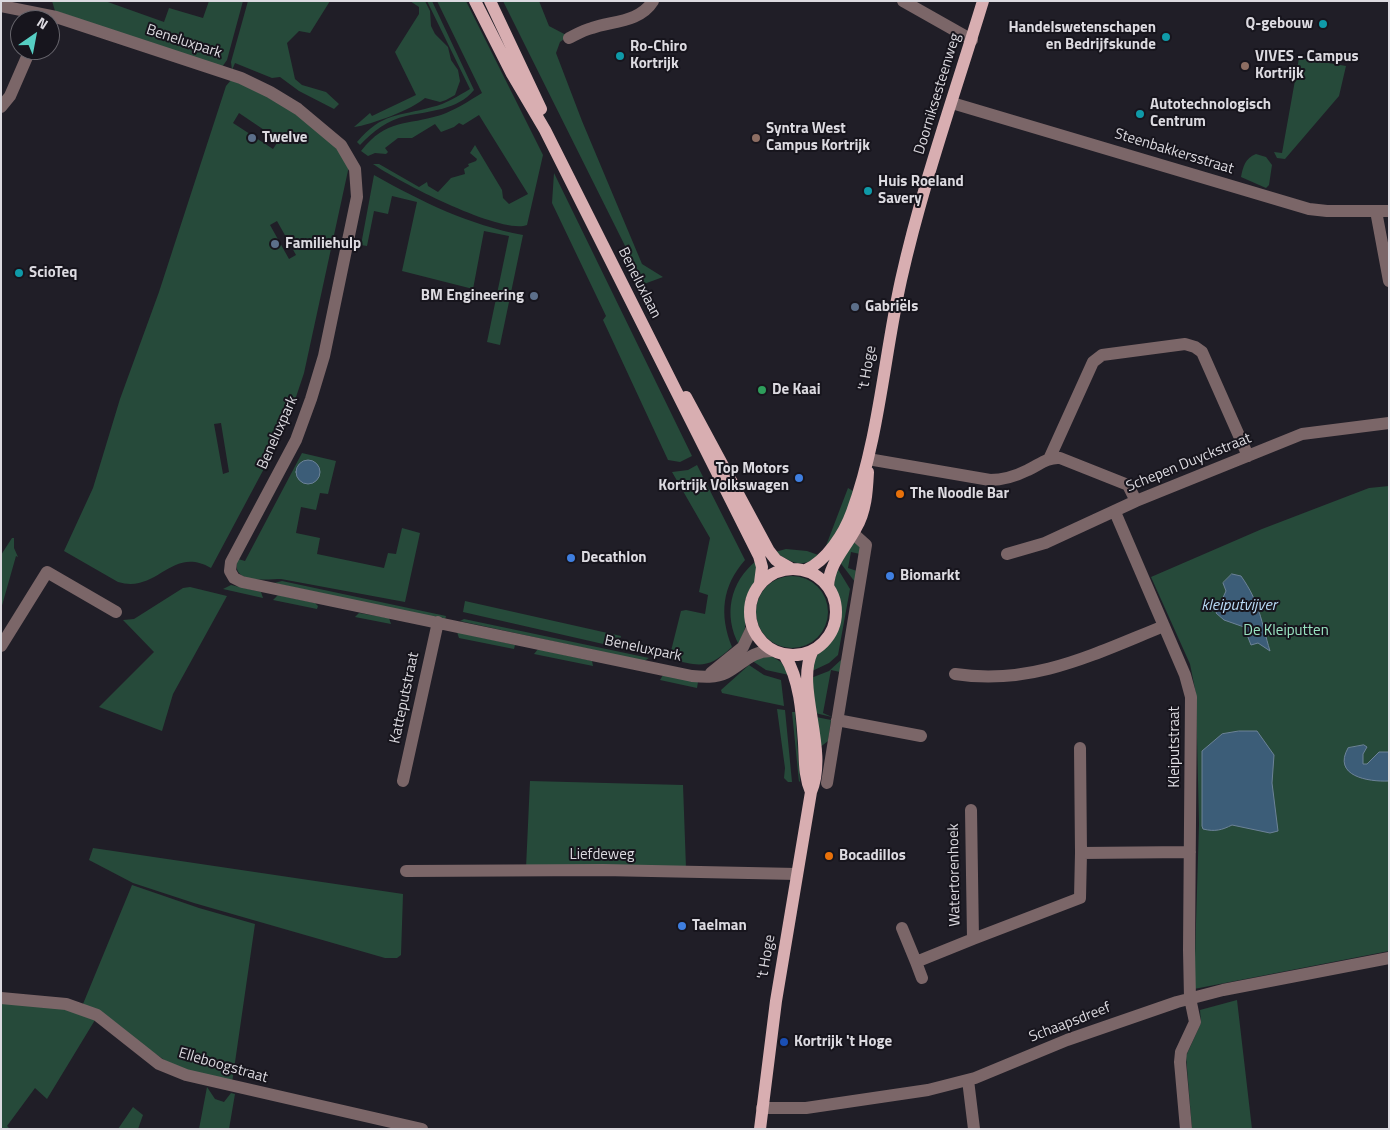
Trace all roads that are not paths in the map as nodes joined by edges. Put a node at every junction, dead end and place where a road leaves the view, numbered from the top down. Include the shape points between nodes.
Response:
1 (475, 1) edge
2 (490, 1) edge
3 (653, 1) edge
4 (903, 1) edge
5 (983, 1) edge
6 (1, 6) edge
7 (34, 10) edge
8 (60, 17) edge
9 (569, 38) dead end
10 (972, 40) junction
11 (26, 60) edge
12 (952, 104) junction
13 (1, 107) edge
14 (1376, 211) junction
15 (1389, 211) edge
16 (1389, 281) edge
17 (900, 283) joint
18 (1389, 423) edge
19 (1248, 456) junction
20 (1050, 457) junction
21 (868, 459) junction
22 (1136, 501) junction
23 (1115, 512) junction
24 (850, 530) junction
25 (1007, 554) dead end
26 (790, 568) junction
27 (806, 570) junction
28 (760, 583) junction
29 (828, 587) junction
30 (116, 612) dead end
31 (438, 622) junction
32 (1164, 626) junction
33 (752, 628) junction
34 (1, 646) edge
35 (771, 651) junction
36 (812, 652) junction
37 (785, 656) junction
38 (955, 674) dead end
39 (707, 676) junction
40 (837, 720) junction
41 (921, 736) dead end
42 (1080, 748) dead end
43 (403, 781) dead end
44 (827, 783) dead end
45 (811, 792) junction
46 (971, 810) dead end
47 (1190, 852) junction
48 (1080, 853) junction
49 (406, 872) dead end
50 (797, 874) junction
51 (902, 928) dead end
52 (973, 939) junction
53 (1389, 958) edge
54 (916, 962) junction
55 (922, 978) dead end
56 (1, 998) edge
57 (1190, 998) junction
58 (968, 1080) junction
59 (762, 1108) junction
60 (422, 1129) edge
61 (760, 1129) edge
62 (974, 1129) edge
63 (1186, 1129) edge

1 - 28 main road, Beneluxlaan via 552,144 759,556 762,567
2 - 26 main road, Beneluxlaan via 686,397 770,551 776,560
3 - 9 street via 636,17 592,28
4 - 10 street
5 - 10 main road, Doorniksesteenweg
6 - 7 street
8 - 31 street, Beneluxpark via 256,84 298,109 333,136 347,152 355,169 357,197 319,376 296,440 231,562 230,571 242,582
10 - 12 main road, Doorniksesteenweg
11 - 13 street via 10,96
12 - 14 street, Steenbakkersstraat via 1309,209
12 - 17 main road, Doorniksesteenweg
14 - 15 street, Steenbakkersstraat
14 - 16 street
17 - 21 main road, 't Hoge
18 - 19 street, Schepen Duyckstraat via 1302,434
19 - 20 street via 1202,352 1185,344 1102,355 1093,362
19 - 22 street, Schepen Duyckstraat
20 - 21 street via 1025,472 1001,480
20 - 22 street via 1128,485
21 - 24 main road, 't Hoge
22 - 23 street, Schepen Duyckstraat
23 - 25 street, Schepen Duyckstraat via 1045,543
23 - 32 street, Kleiputstraat
24 - 27 main road, 't Hoge via 823,560
24 - 29 main road, 't Hoge via 832,567
24 - 40 street via 866,545
26 - 27 main road
26 - 28 main road
27 - 29 main road
28 - 33 main road via 750,606
29 - 36 main road via 836,604 836,619 827,638
30 - 34 street via 47,572
31 - 39 street, Beneluxpark via 692,676
31 - 43 street, Katteputstraat
32 - 38 street via 1063,666 1029,674
32 - 47 street, Kleiputstraat via 1191,697
33 - 35 main road
33 - 39 street via 743,647
35 - 37 main road
35 - 39 street, Beneluxpark via 755,653 726,673
36 - 37 main road
36 - 45 main road, 't Hoge via 806,671 815,747 816,780
37 - 45 main road, 't Hoge via 795,678 804,740 805,778
40 - 41 street
40 - 44 street
42 - 48 street, Watertorenhoek
45 - 50 main road, 't Hoge
46 - 52 street, Watertorenhoek
47 - 48 street
47 - 57 street, Kleiputstraat
48 - 52 street, Watertorenhoek via 1080,898
49 - 50 street, Liefdeweg via 602,870
50 - 59 main road, 't Hoge
51 - 54 street
52 - 54 street, Watertorenhoek
53 - 57 street, Schaapsdreef
54 - 55 street
56 - 60 street, Elleboogstraat via 66,1004 97,1015 159,1064 186,1075
57 - 58 street, Schaapsdreef via 1067,1040
57 - 63 street, Kleiputstraat via 1195,1022 1181,1052 1180,1062
58 - 59 street, Schaapsdreef via 928,1090 806,1108
58 - 62 street
59 - 61 main road, 't Hoge

